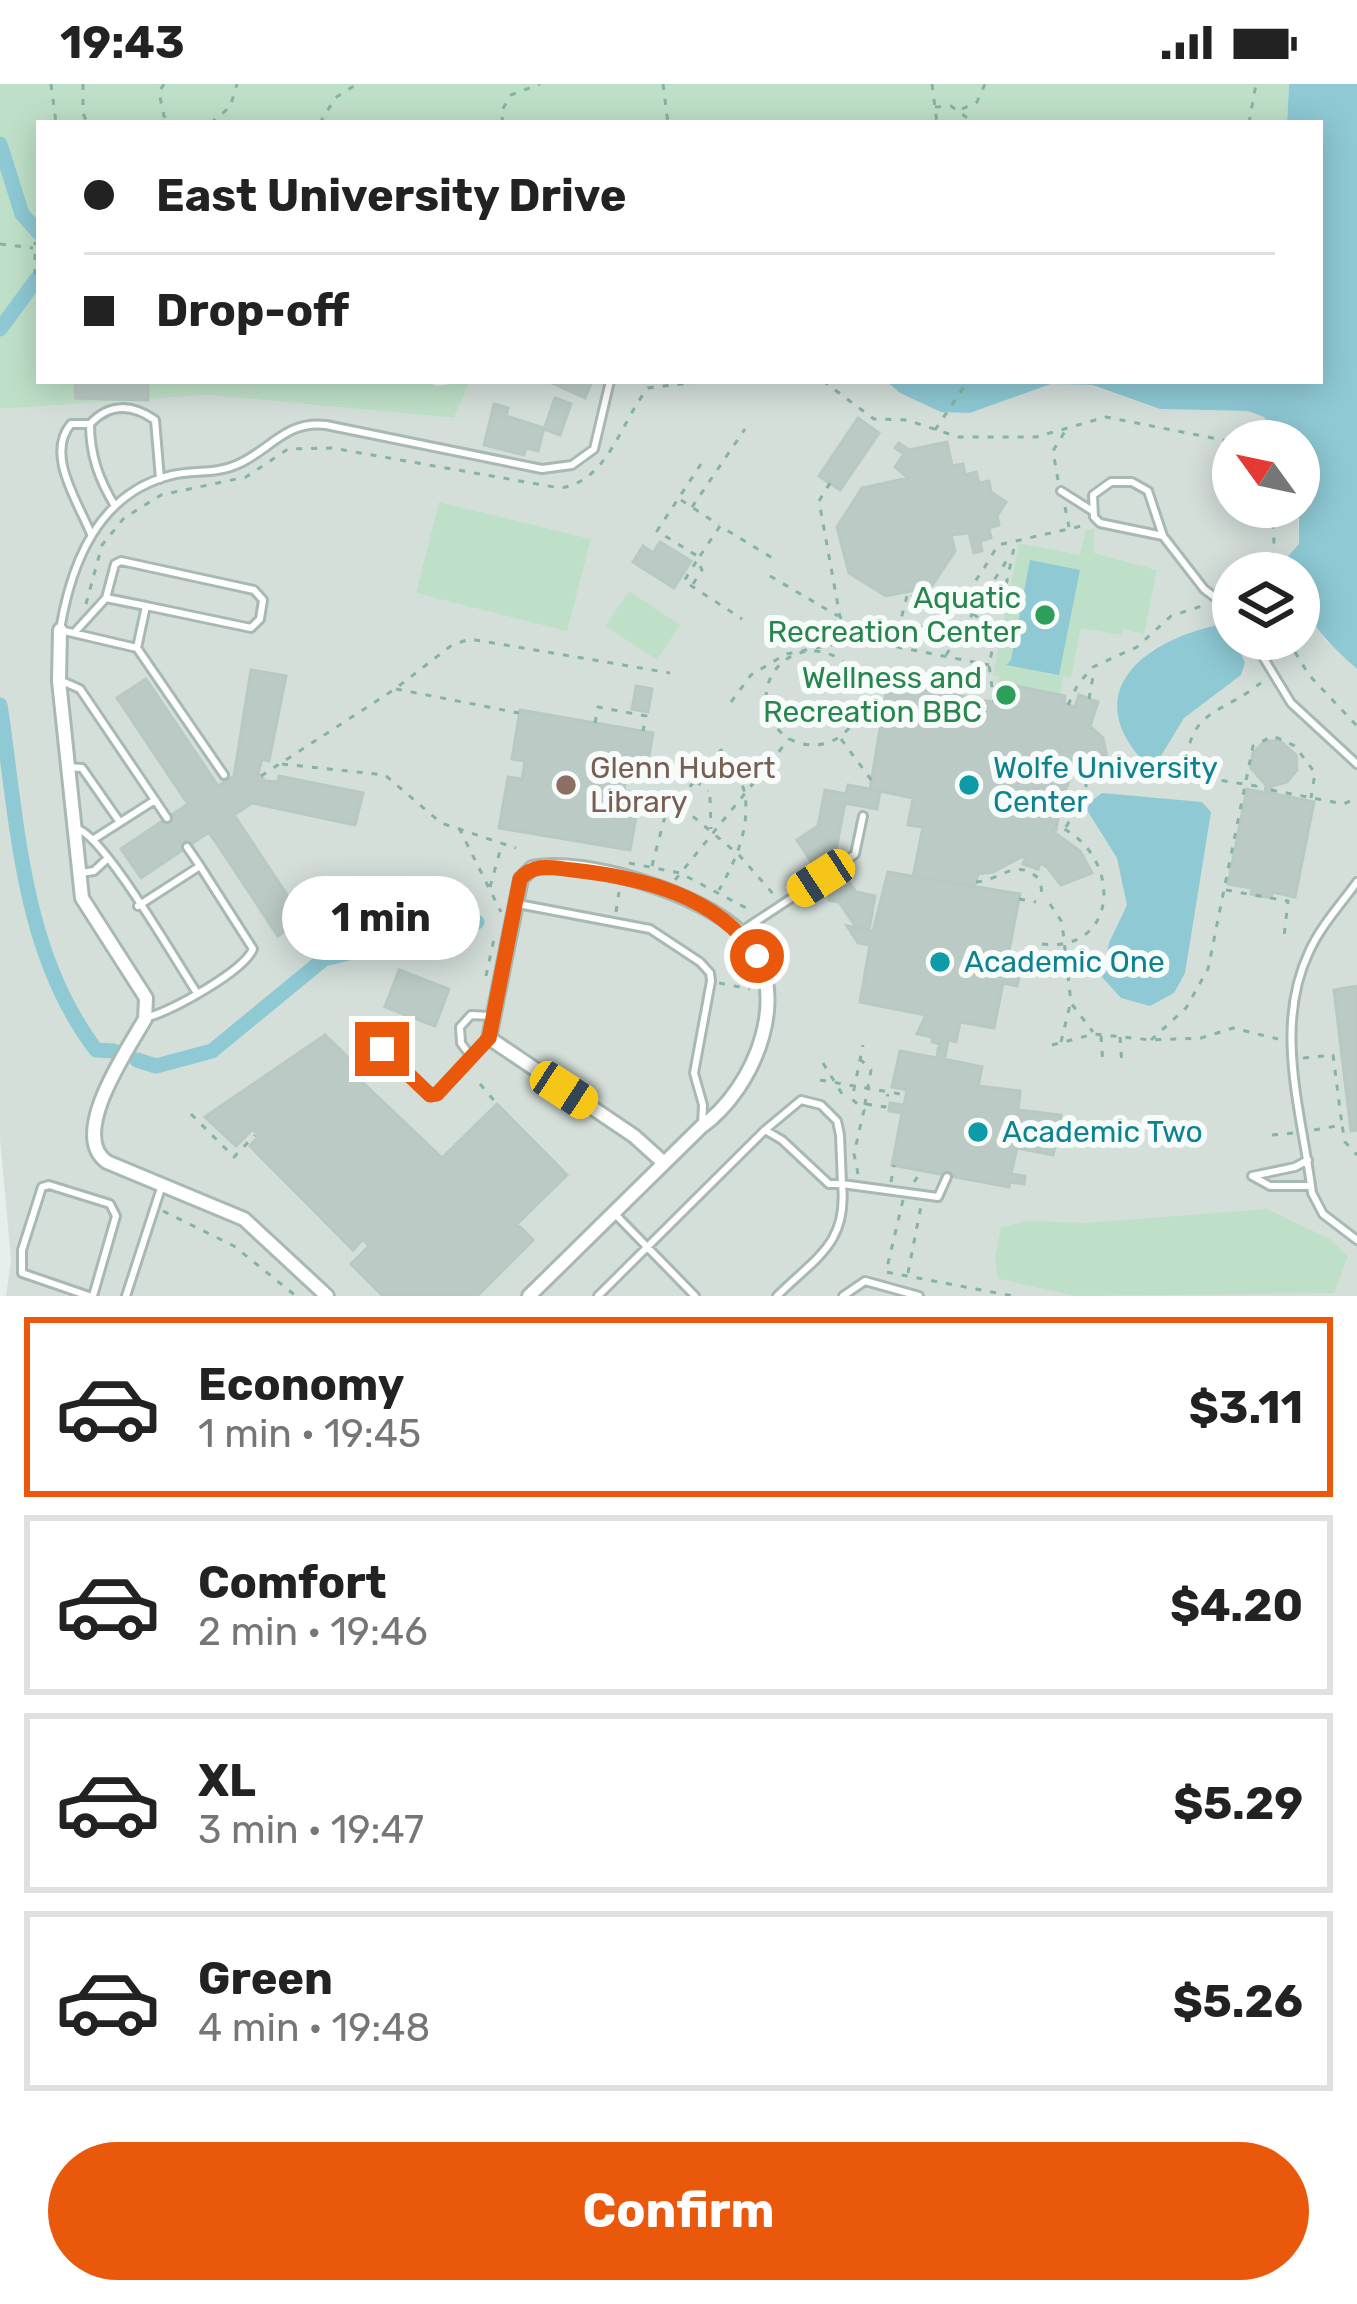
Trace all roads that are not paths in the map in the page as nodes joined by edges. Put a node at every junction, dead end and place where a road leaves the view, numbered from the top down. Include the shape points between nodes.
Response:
1 (609, 384) edge
2 (91, 424) junction
3 (160, 479) junction
4 (1061, 491) road end
5 (115, 506) junction
6 (1091, 510) junction
7 (91, 534) junction
8 (1163, 536) junction
9 (1212, 594) edge
10 (106, 598) junction
11 (146, 606) junction
12 (67, 632) junction
13 (137, 648) junction
14 (1263, 660) edge
15 (59, 681) junction
16 (1357, 764) edge
17 (67, 766) junction
18 (224, 775) dead end
19 (154, 800) junction
20 (863, 816) dead end
21 (167, 818) dead end
22 (119, 821) junction
23 (73, 829) junction
24 (94, 839) junction
25 (187, 847) dead end
26 (108, 858) junction
27 (200, 866) junction
28 (838, 867) dead end
29 (78, 873) junction
30 (821, 878) dead end
31 (1357, 882) edge
32 (514, 903) junction
33 (139, 906) junction
34 (740, 932) junction
35 (196, 993) junction
36 (494, 1017) junction
37 (145, 1018) junction
38 (489, 1038) junction
39 (382, 1049) dead end
40 (472, 1059) junction
41 (701, 1127) junction
42 (765, 1130) junction
43 (1308, 1160) junction
44 (664, 1163) junction
45 (947, 1177) dead end
46 (162, 1184) junction
47 (842, 1184) junction
48 (1311, 1186) junction
49 (614, 1213) junction
50 (1357, 1240) edge
51 (647, 1248) junction
52 (91, 1296) edge
53 (126, 1296) edge
54 (327, 1296) edge
55 (529, 1296) edge
56 (598, 1296) edge
57 (695, 1296) edge
58 (777, 1296) edge
59 (843, 1296) edge
60 (919, 1296) edge

1 - 3 lane via 594,449 572,465 520,467 311,423 285,431 238,465
2 - 3 lane via 103,410 126,407 154,420
2 - 5 lane via 98,480
2 - 7 lane via 71,424 59,455
3 - 5 lane
4 - 6 lane
5 - 7 lane
6 - 8 lane via 1100,523
6 - 8 lane via 1104,485 1132,482 1152,498
7 - 12 lane via 70,583
8 - 9 lane
10 - 11 lane
10 - 11 lane via 121,561 254,590 263,600 251,628
10 - 12 lane
11 - 13 lane
12 - 13 lane
12 - 15 street
13 - 18 lane
14 - 16 lane via 1292,703
15 - 17 street
15 - 19 lane via 80,689
17 - 22 lane via 82,768
17 - 23 street
19 - 21 lane
19 - 22 lane
20 - 28 lane via 855,854
22 - 24 lane
23 - 24 lane
23 - 29 street
24 - 26 lane
25 - 27 lane
26 - 29 lane
26 - 33 lane
27 - 33 lane
27 - 35 lane via 253,949
29 - 37 street via 82,898 146,998
30 - 34 lane
31 - 43 lane via 1310,947 1291,1004
32 - 34 street via 525,873 541,866 649,881
32 - 36 street
32 - 41 lane via 650,929 700,962 711,981 694,1073
33 - 35 lane
34 - 41 street via 767,983 764,1028 747,1078
35 - 37 lane
36 - 38 street
36 - 40 lane via 471,1016 460,1027
37 - 46 street via 94,1123 94,1149
38 - 40 lane
38 - 44 street
39 - 40 lane via 430,1095
41 - 44 street
42 - 47 lane via 829,1184
42 - 47 lane via 802,1100 821,1105 841,1135
42 - 51 lane
43 - 48 lane
43 - 48 lane via 1252,1176 1270,1186
44 - 49 street
45 - 47 lane via 938,1197
46 - 53 lane
46 - 54 street via 244,1219
47 - 58 lane via 839,1231
48 - 50 lane via 1323,1214
49 - 51 lane
49 - 55 street
51 - 56 lane
51 - 57 lane
52 - 52 lane via 114,1209 43,1187 22,1274
59 - 60 lane via 865,1281

